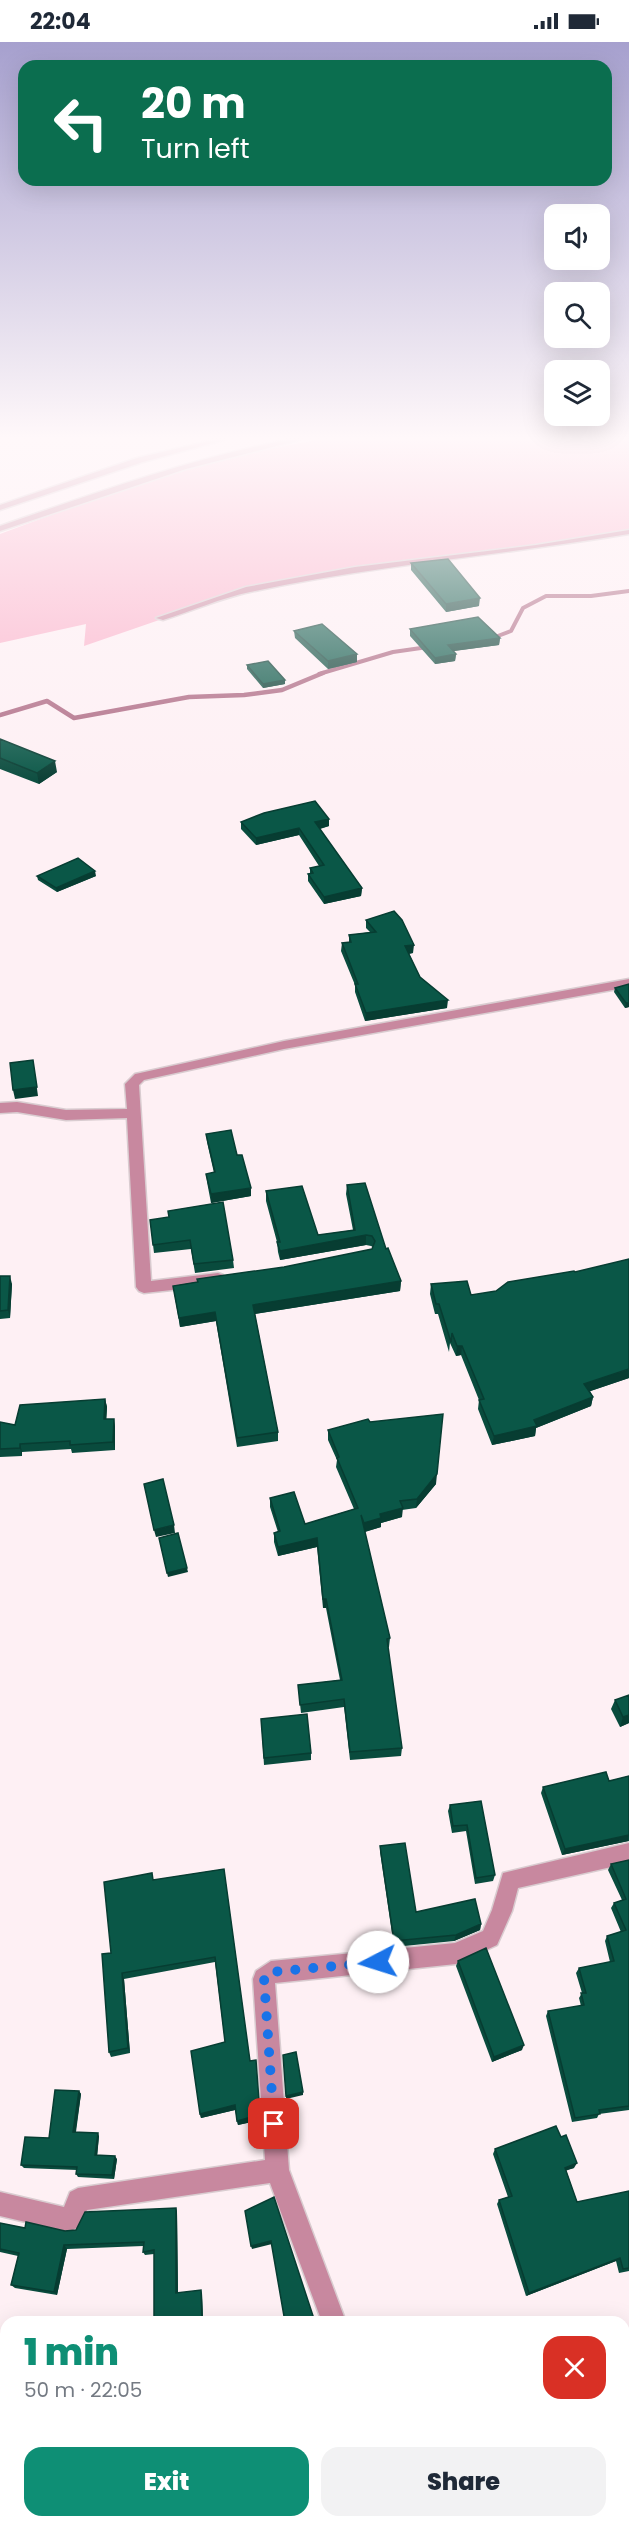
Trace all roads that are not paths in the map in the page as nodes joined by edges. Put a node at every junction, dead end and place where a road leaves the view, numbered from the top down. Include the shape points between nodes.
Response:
1 (467, 556) edge
2 (160, 618) dead end
3 (629, 982) edge
4 (0, 1108) edge
5 (134, 1113) junction
6 (234, 1277) edge
7 (629, 1853) edge
8 (277, 2170) junction
9 (0, 2204) edge
10 (332, 2316) edge

1 - 2 street via 246,590
3 - 5 street via 284,1045 140,1077 132,1084
4 - 5 street via 66,1115
5 - 6 street via 144,1287
7 - 8 street via 510,1880 490,1938 456,1953 271,1972 264,1978
8 - 9 street via 78,2200 73,2218 68,2220
8 - 10 street

